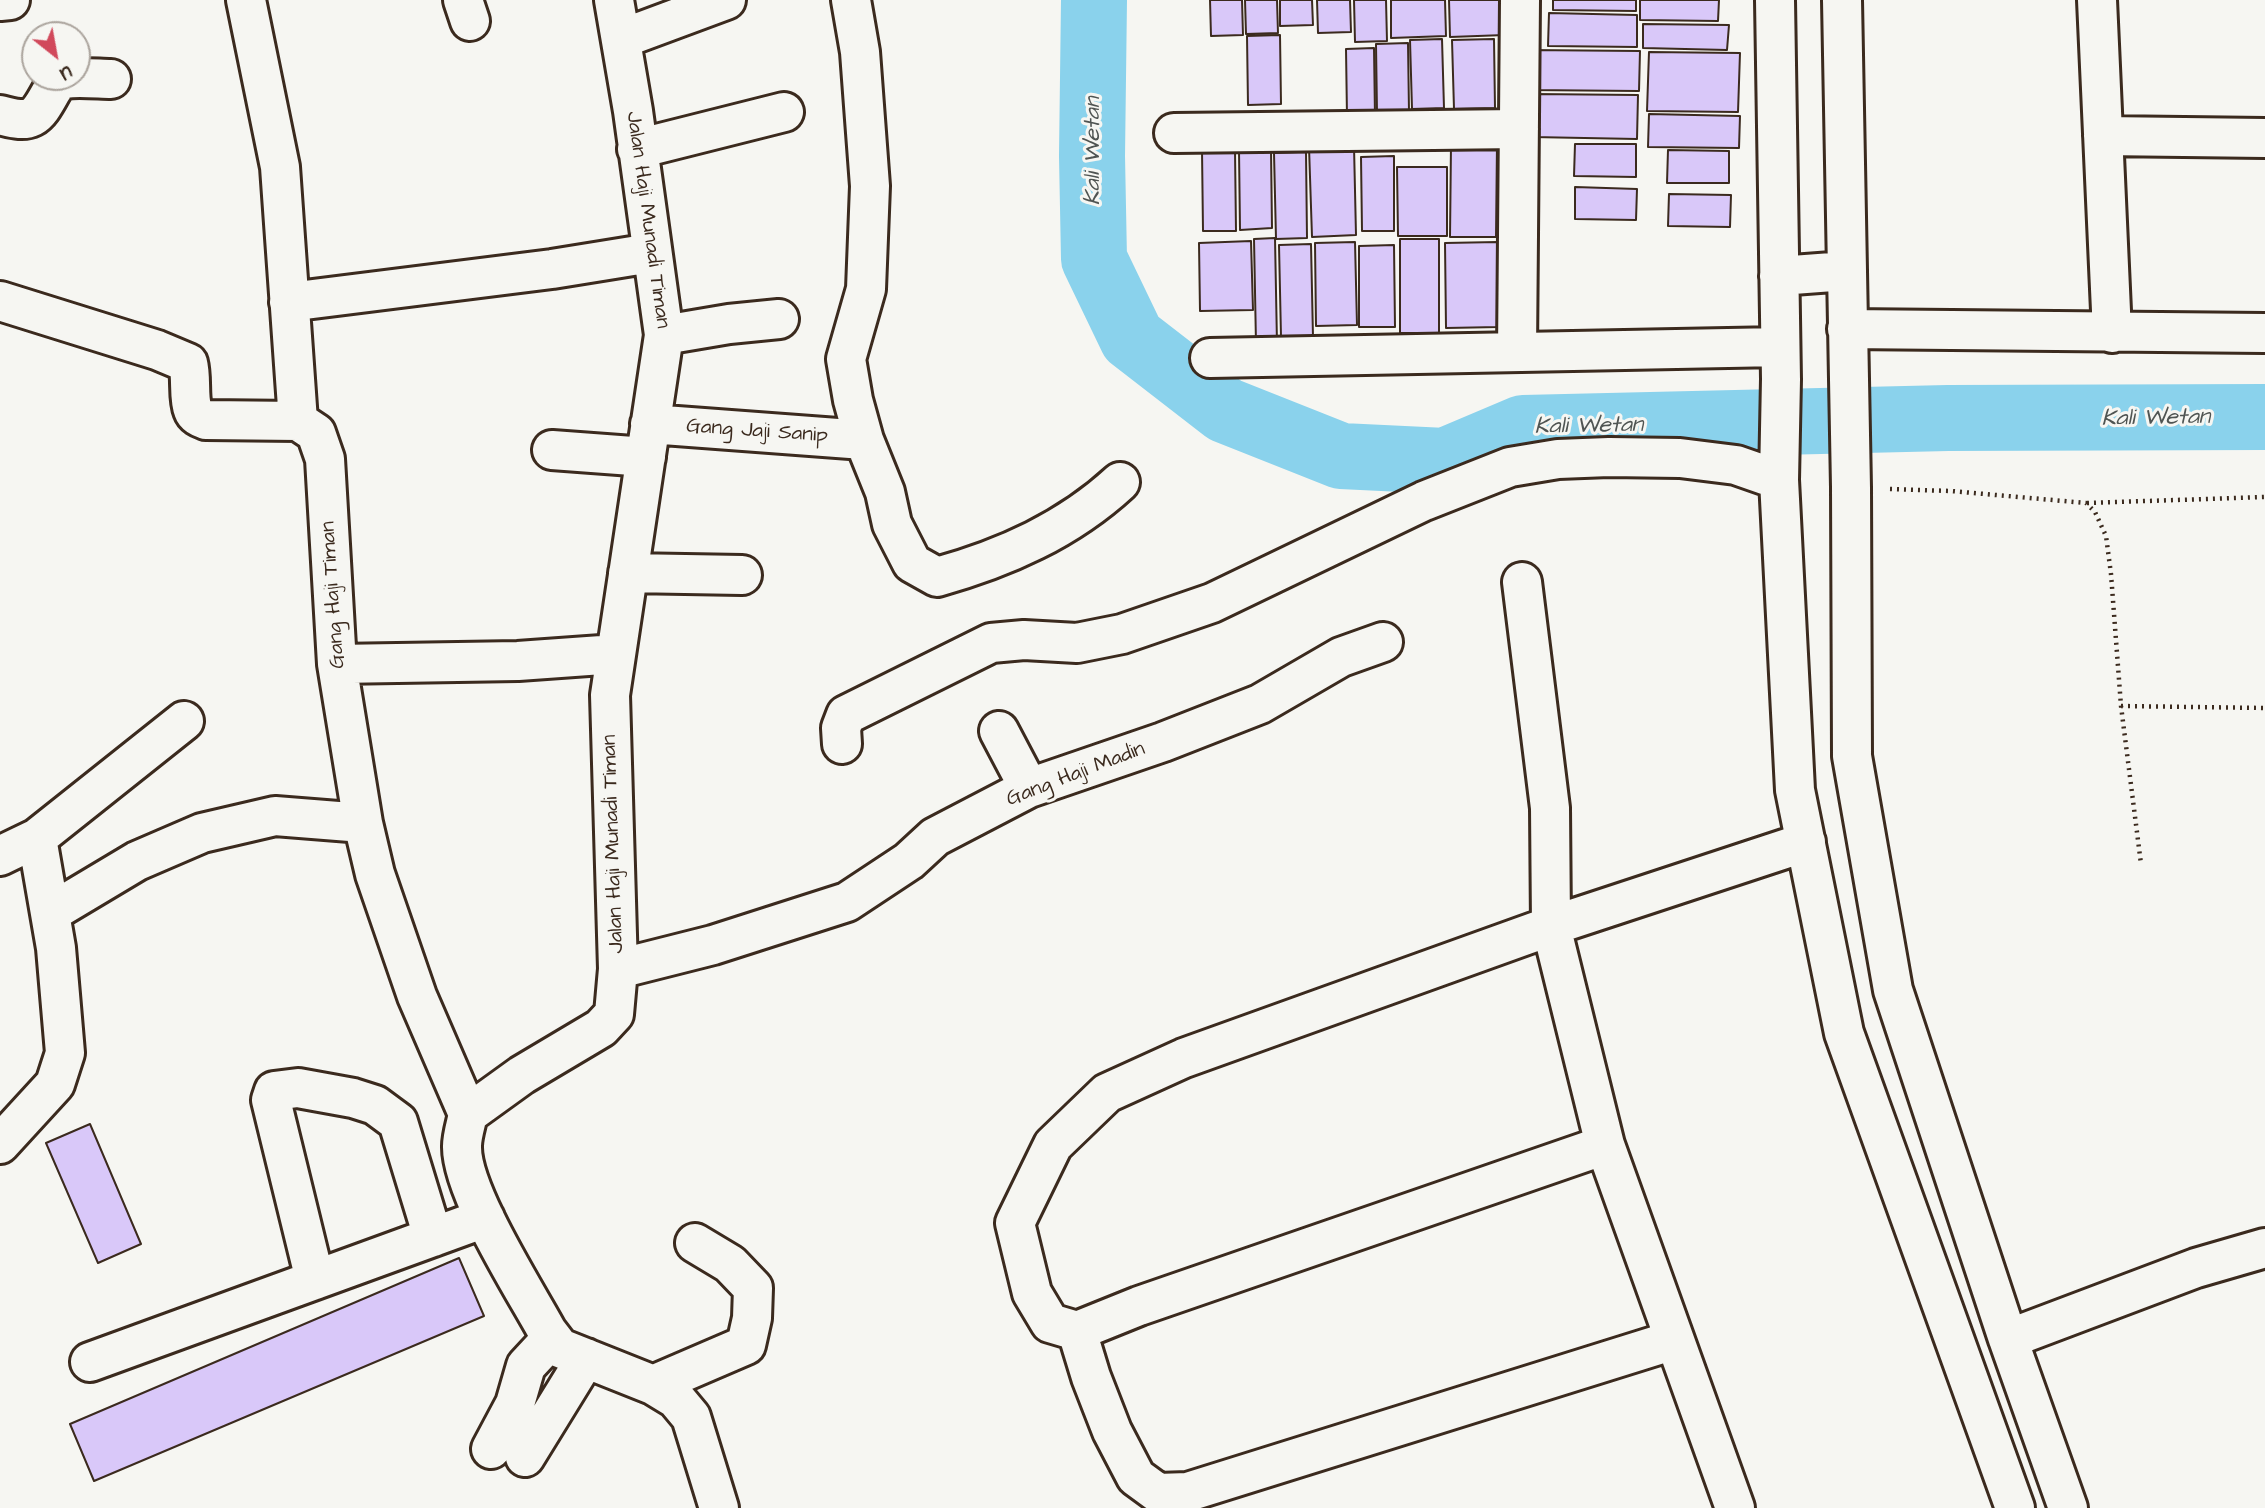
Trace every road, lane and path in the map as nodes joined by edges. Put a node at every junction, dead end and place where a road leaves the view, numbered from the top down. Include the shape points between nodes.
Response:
1 (10, 0) edge
2 (246, 0) edge
3 (614, 0) edge
4 (726, 0) edge
5 (851, 0) edge
6 (1520, 0) edge
7 (1775, 0) edge
8 (1842, 0) edge
9 (2097, 0) edge
10 (0, 1) edge
11 (621, 39) junction
12 (111, 79) dead end
13 (784, 112) dead end
14 (0, 115) edge
15 (1519, 129) junction
16 (1174, 133) dead end
17 (2103, 136) junction
18 (2265, 138) edge
19 (637, 149) junction
20 (651, 253) junction
21 (1846, 271) junction
22 (1779, 276) junction
23 (0, 301) edge
24 (289, 302) junction
25 (779, 319) dead end
26 (2112, 333) junction
27 (2265, 334) edge
28 (664, 335) junction
29 (1847, 344) junction
30 (1517, 352) junction
31 (1210, 358) dead end
32 (1781, 363) junction
33 (298, 421) junction
34 (648, 440) junction
35 (864, 440) junction
36 (552, 450) dead end
37 (1780, 467) junction
38 (1120, 482) dead end
39 (1851, 487) junction
40 (2265, 497) edge
41 (2086, 503) junction
42 (628, 573) junction
43 (742, 575) dead end
44 (1522, 582) dead end
45 (1383, 642) dead end
46 (616, 654) junction
47 (337, 664) junction
48 (2122, 706) junction
49 (2265, 708) edge
50 (184, 721) dead end
51 (999, 730) dead end
52 (842, 744) dead end
53 (1029, 788) junction
54 (363, 823) junction
55 (37, 838) junction
56 (1806, 842) junction
57 (0, 856) edge
58 (2141, 864) dead end
59 (50, 913) junction
60 (1551, 926) junction
61 (618, 969) junction
62 (468, 1114) junction
63 (0, 1143) edge
64 (1605, 1145) junction
65 (485, 1218) junction
66 (433, 1237) junction
67 (695, 1242) dead end
68 (2265, 1248) edge
69 (315, 1280) junction
70 (1077, 1331) junction
71 (552, 1338) junction
72 (2008, 1339) junction
73 (1674, 1340) junction
74 (586, 1358) junction
75 (90, 1362) dead end
76 (653, 1385) junction
77 (719, 1508) edge
78 (1735, 1508) edge
79 (2015, 1508) edge
80 (2068, 1508) edge

1 - 10 street
2 - 24 street via 280,167
3 - 11 street, Jalan Haji Munadi Timan
4 - 11 street
5 - 35 street via 860,52 870,186 866,289 846,359
6 - 15 street
7 - 22 street
8 - 21 street
9 - 17 street
11 - 19 street, Jalan Haji Munadi Timan
12 - 14 street via 64,79 32,117 20,121
13 - 19 street
15 - 16 street
15 - 30 street
17 - 18 street
17 - 26 street
19 - 20 street, Jalan Haji Munadi Timan
20 - 24 street
20 - 28 street, Jalan Haji Munadi Timan
21 - 22 street
21 - 29 street
22 - 32 street
23 - 33 street via 188,363 192,409 206,420
24 - 33 street
25 - 28 street
26 - 27 street
26 - 29 street
28 - 34 street, Jalan Haji Munadi Timan
29 - 39 street
30 - 31 street
30 - 32 street
32 - 37 street
33 - 47 street, Gang Haji Timan via 316,433 325,459
34 - 35 street, Gang Jaji Sanip
34 - 36 street, Gang Jaji Sanip
34 - 42 street, Jalan Haji Munadi Timan
35 - 38 street via 892,524 912,563 937,577 1033,542 1096,504
37 - 52 street via 1680,458 1596,457 1510,467 1424,502 1212,603 1122,634 1077,643 992,643 846,715
37 - 56 street via 1796,790
39 - 41 path
39 - 72 street via 1852,756 1892,990
40 - 41 path
41 - 48 path via 2106,536
42 - 43 street
42 - 46 street, Jalan Haji Munadi Timan
44 - 60 street via 1550,808
45 - 53 street, Gang Haji Madin via 1341,657 1261,704
46 - 47 street
46 - 61 street, Jalan Haji Munadi Timan via 610,695
47 - 54 street, Gang Haji Timan
48 - 49 path
48 - 58 path
50 - 55 street
51 - 53 street
53 - 61 street, Gang Haji Madin via 935,837 909,862 847,902 713,945
54 - 59 street via 275,816 202,834 137,861
54 - 62 street, Gang Haji Timan via 375,874 417,996
55 - 57 street
55 - 59 street
56 - 60 street
56 - 79 street via 1844,1033
59 - 63 street via 65,1053 55,1084
60 - 64 street
60 - 70 street via 1184,1058 1107,1093 1053,1145 1015,1223 1032,1293 1050,1323
61 - 62 street, Jalan Haji Munadi Timan via 614,1014 601,1028
62 - 65 street via 462,1145 465,1169
64 - 70 street
64 - 73 street
65 - 66 street
65 - 71 street
66 - 69 street
66 - 69 street via 398,1122 375,1105 353,1098 298,1088 274,1091 271,1100
67 - 76 street via 730,1264 753,1288 746,1346
68 - 72 street via 2196,1268
69 - 75 street
70 - 73 street via 1112,1431 1136,1477 1158,1493 1188,1492
71 - 74 street via 560,1348
71 - 74 street via 526,1366 508,1453
72 - 80 street
73 - 78 street
74 - 76 street
76 - 77 street via 676,1399 691,1417

